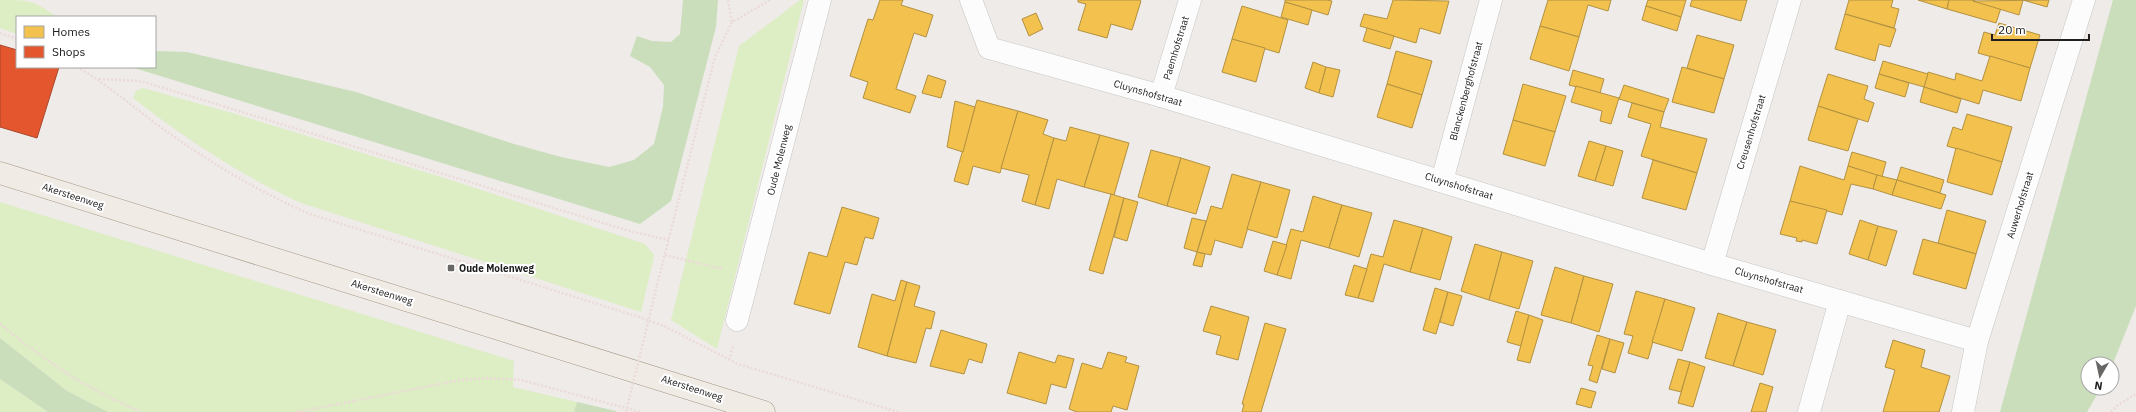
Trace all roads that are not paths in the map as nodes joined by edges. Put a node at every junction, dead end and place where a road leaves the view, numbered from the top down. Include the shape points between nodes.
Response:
1 (820, 0) edge
2 (971, 0) edge
3 (1190, 0) edge
4 (1491, 0) edge
5 (1790, 0) edge
6 (2084, 0) edge
7 (1161, 96) junction
8 (0, 173) edge
9 (1442, 181) junction
10 (1712, 264) junction
11 (1840, 301) junction
12 (738, 320) dead end
13 (1977, 341) junction
14 (764, 412) edge
15 (1809, 412) edge
16 (1963, 412) edge

1 - 12 street, Oude Molenweg
2 - 7 street, Cluynshofstraat via 989,48
3 - 7 street, Paemhofstraat
4 - 9 street, Blanckenberghofstraat
5 - 10 street, Creusenhofstraat
6 - 13 street, Auwerhofstraat
7 - 9 street, Cluynshofstraat
8 - 14 main road, Akersteenweg
9 - 10 street, Cluynshofstraat
10 - 11 street, Cluynshofstraat
11 - 13 street, Cluynshofstraat
11 - 15 street
13 - 16 street, Auwerhofstraat

